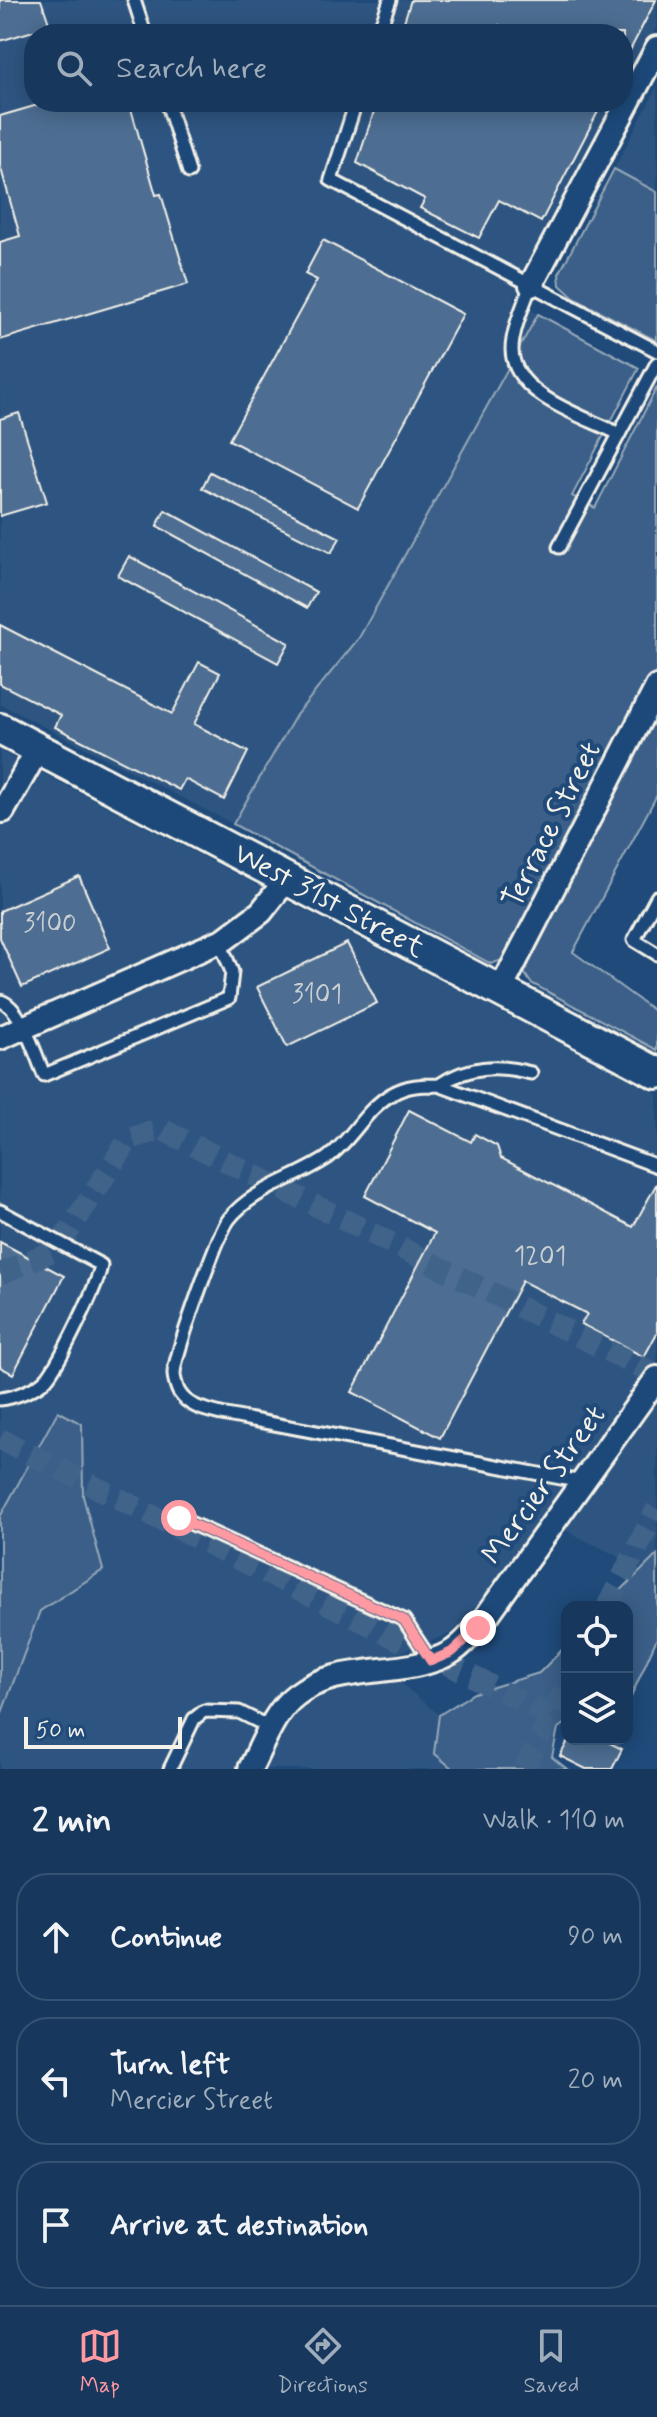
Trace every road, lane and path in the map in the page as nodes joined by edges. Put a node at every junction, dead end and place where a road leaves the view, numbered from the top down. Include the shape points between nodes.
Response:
1 (134, 0) edge
2 (390, 0) edge
3 (142, 24) edge
4 (382, 24) edge
5 (657, 48) edge
6 (633, 93) edge
7 (170, 112) edge
8 (353, 112) edge
9 (623, 112) edge
10 (189, 172) dead end
11 (531, 285) junction
12 (657, 351) edge
13 (657, 363) edge
14 (619, 434) junction
15 (559, 547) dead end
16 (657, 687) edge
17 (0, 729) edge
18 (38, 749) junction
19 (3, 811) dead end
20 (287, 879) junction
21 (657, 897) edge
22 (220, 942) junction
23 (657, 954) edge
24 (500, 991) junction
25 (0, 1001) edge
26 (23, 1028) junction
27 (0, 1038) edge
28 (531, 1073) dead end
29 (657, 1073) edge
30 (439, 1085) junction
31 (657, 1166) edge
32 (0, 1211) edge
33 (657, 1378) edge
34 (0, 1399) edge
35 (582, 1482) junction
36 (179, 1518) dead end
37 (431, 1661) junction
38 (272, 1728) junction
39 (170, 1769) edge
40 (250, 1769) edge

1 - 3 lane
2 - 4 lane
5 - 6 street
7 - 10 lane
8 - 11 lane via 331,180
9 - 11 street
11 - 12 lane
11 - 14 lane via 512,349 515,372 534,391
13 - 14 lane
14 - 15 lane
16 - 24 street, Terrace Street
17 - 18 main road, West 31st Street
18 - 19 street
18 - 20 main road, West 31st Street
20 - 22 street via 261,912
20 - 24 main road, West 31st Street
21 - 23 lane via 634,940
22 - 26 street
22 - 26 lane via 232,972 229,998 44,1075
24 - 29 main road, West 31st Street
25 - 26 lane via 9,1003
26 - 27 street
28 - 30 lane via 474,1069
30 - 31 lane
30 - 35 lane via 415,1085 393,1093 326,1158 242,1206 227,1221 204,1275 174,1374 180,1393 196,1407 221,1414
32 - 34 lane via 101,1265 46,1380
33 - 35 street, Mercier Street
35 - 37 street, Mercier Street via 478,1628 452,1652
36 - 37 lane via 404,1620
37 - 38 street, Mercier Street via 333,1678 295,1695
38 - 39 lane via 239,1712 204,1711 194,1719
38 - 40 street, Mercier Street

